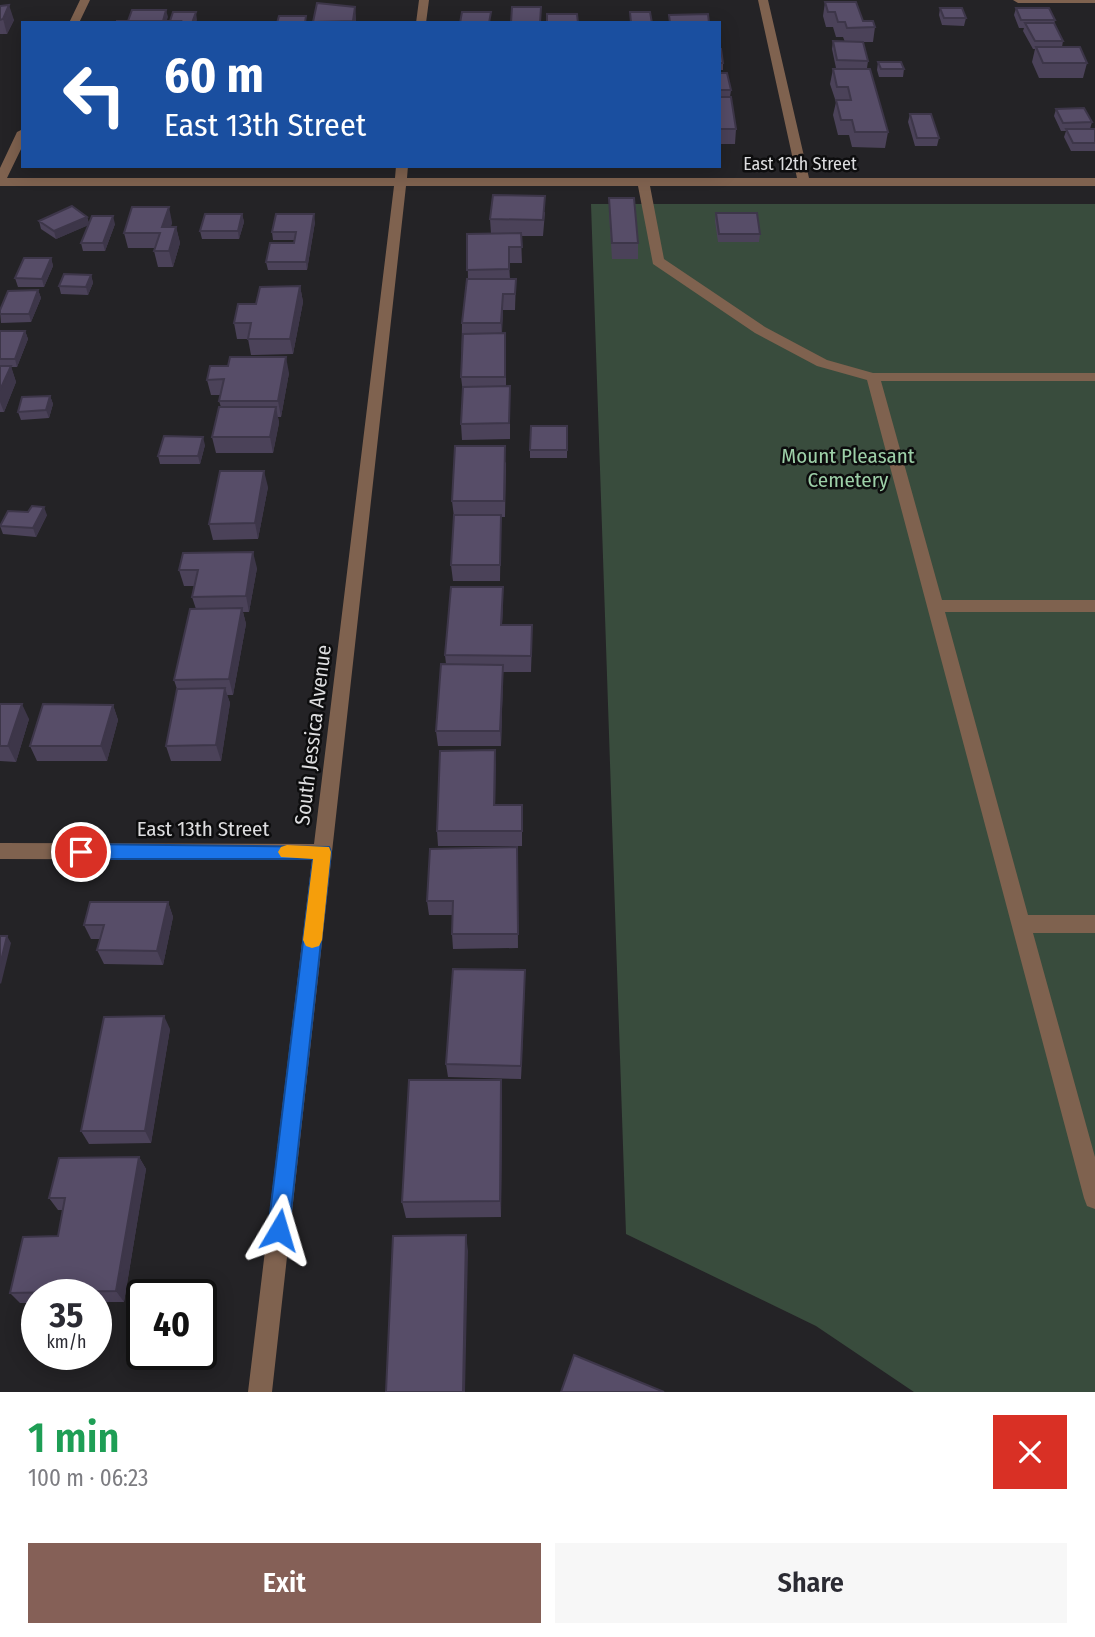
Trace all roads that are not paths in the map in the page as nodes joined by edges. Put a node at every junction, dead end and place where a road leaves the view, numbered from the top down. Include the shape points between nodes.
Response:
1 (85, 0) edge
2 (424, 0) edge
3 (763, 0) edge
4 (1017, 0) edge
5 (1095, 0) edge
6 (75, 21) edge
7 (421, 21) edge
8 (21, 136) edge
9 (401, 173) edge
10 (643, 180) junction
11 (0, 181) edge
12 (804, 182) junction
13 (1095, 182) edge
14 (873, 377) junction
15 (1095, 377) edge
16 (935, 606) junction
17 (1095, 606) edge
18 (0, 851) edge
19 (323, 852) junction
20 (1021, 924) junction
21 (1095, 925) edge
22 (1095, 1198) edge
23 (260, 1392) edge

1 - 6 street
2 - 7 street
3 - 12 street
4 - 5 street
8 - 11 street
9 - 10 street, East 12th Street
9 - 11 street, East 12th Street
9 - 19 street, South Jessica Avenue
10 - 12 street, East 12th Street
10 - 14 street via 658,261 760,330 821,363
12 - 13 street, East 12th Street
14 - 15 street
14 - 16 street
16 - 17 street
16 - 20 street
18 - 19 street, East 13th Street
19 - 23 street, South Jessica Avenue
20 - 21 street
20 - 22 street

